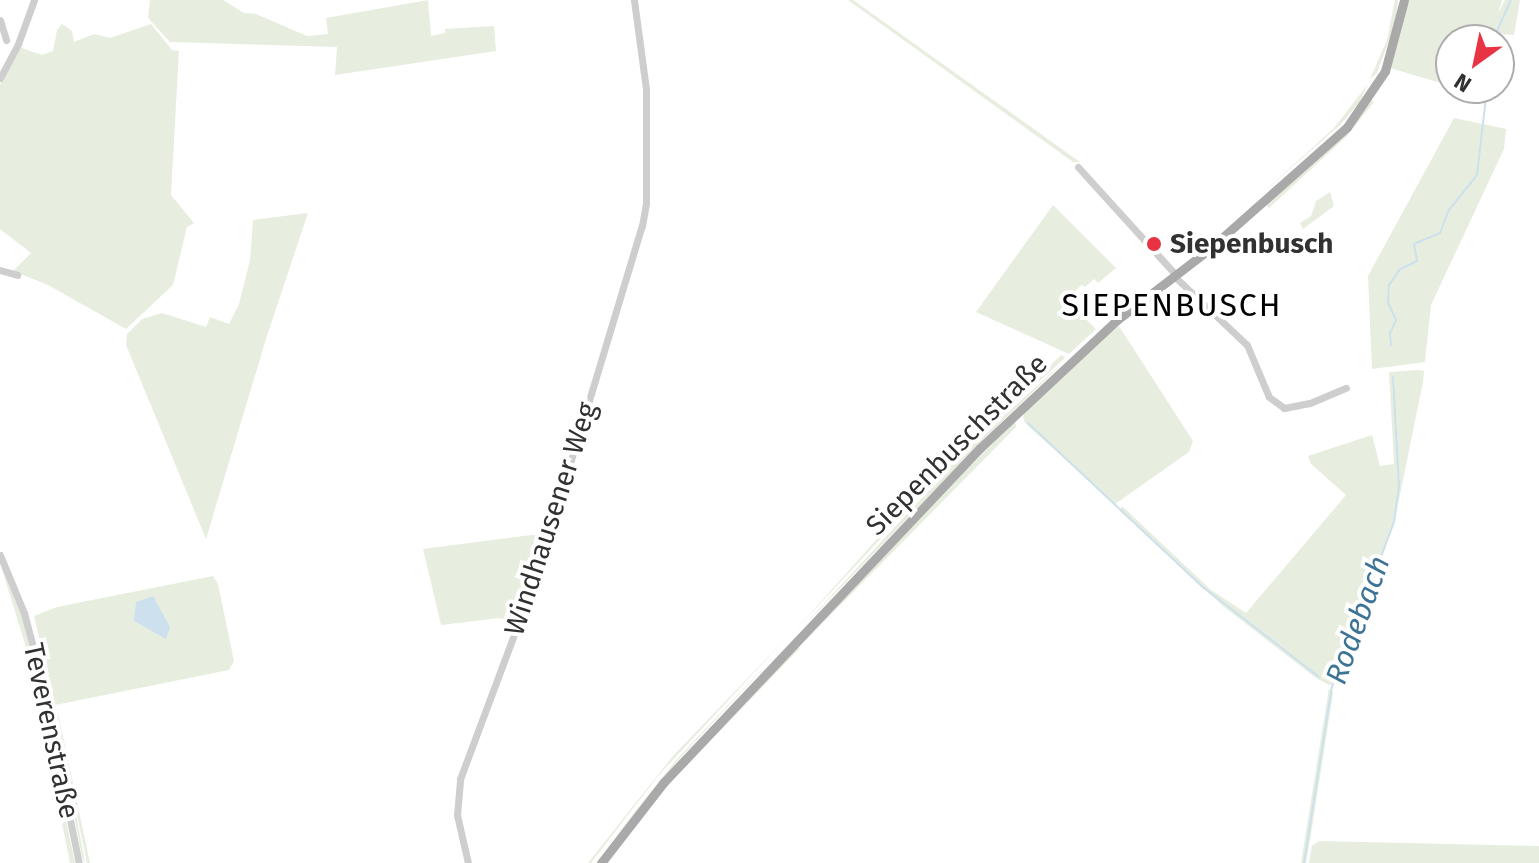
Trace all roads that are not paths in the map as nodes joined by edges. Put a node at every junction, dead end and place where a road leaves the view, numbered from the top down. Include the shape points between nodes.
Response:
1 (34, 0) edge
2 (634, 0) edge
3 (1404, 0) edge
4 (0, 20) edge
5 (6, 40) dead end
6 (0, 78) edge
7 (1078, 167) dead end
8 (0, 270) edge
9 (17, 275) dead end
10 (1175, 276) junction
11 (1346, 388) dead end
12 (0, 555) edge
13 (79, 863) edge
14 (468, 863) edge
15 (601, 863) edge

1 - 6 street
2 - 14 street, Windhausener Weg via 645,77 642,226 528,598 460,779 457,815
3 - 10 main road, Siepenbuschstraße via 1385,71 1354,118 1280,189
4 - 5 street
7 - 10 street
8 - 9 street
10 - 11 street via 1243,341 1269,397 1284,408
10 - 15 main road, Siepenbuschstraße via 1117,320 980,448 663,783
12 - 13 street, Teverenstraße via 24,613 41,677

